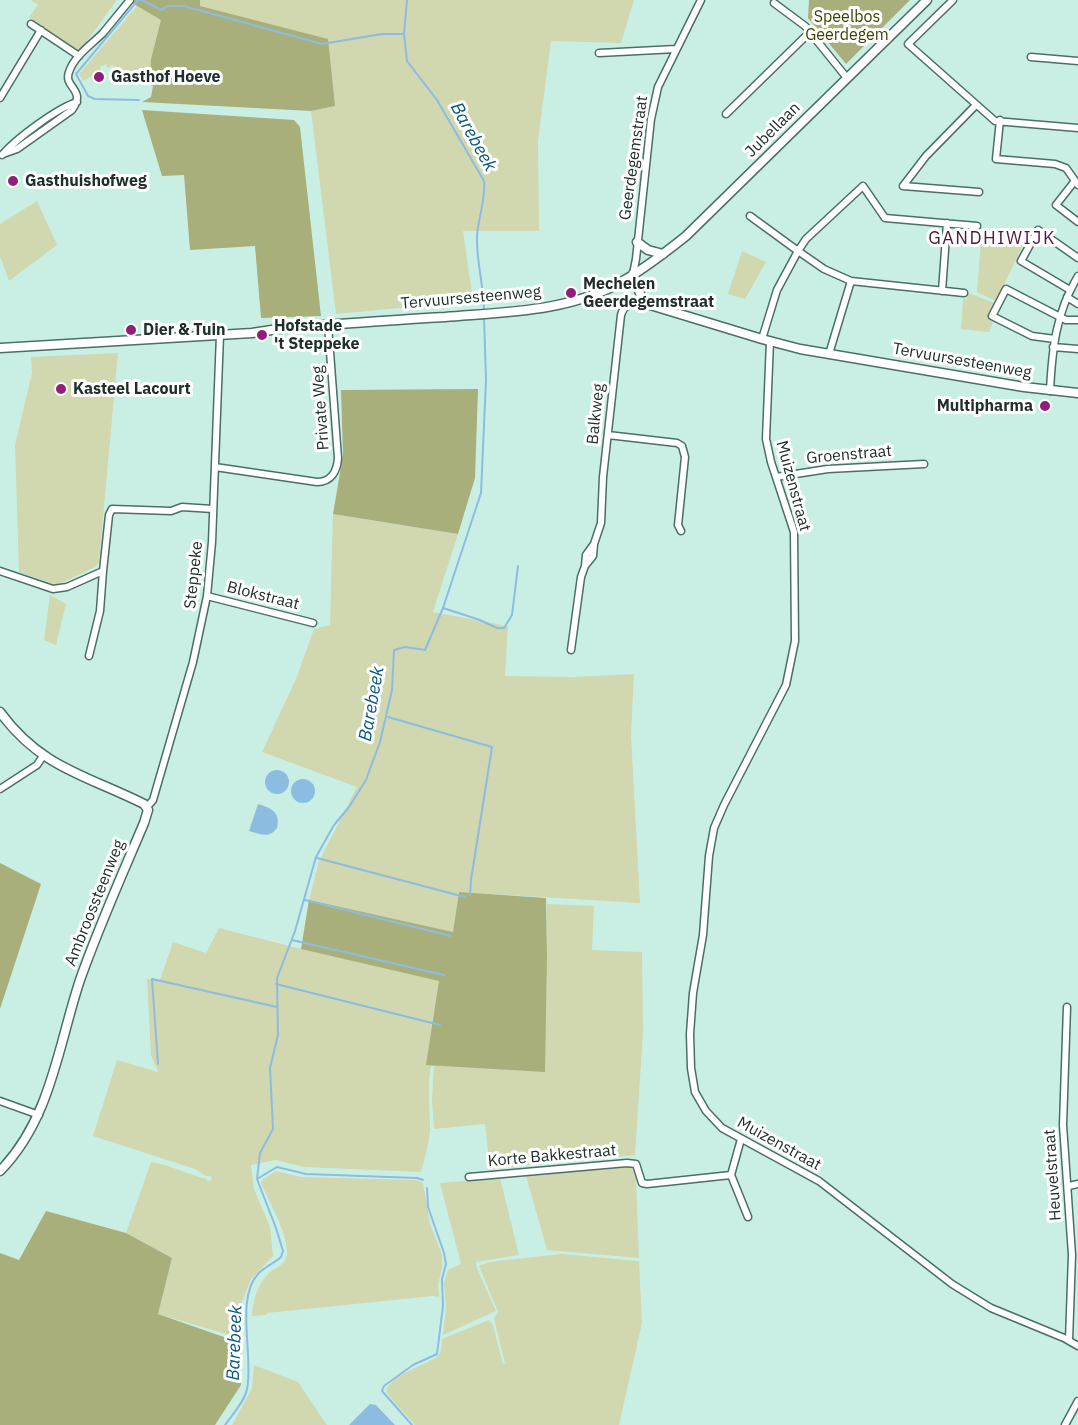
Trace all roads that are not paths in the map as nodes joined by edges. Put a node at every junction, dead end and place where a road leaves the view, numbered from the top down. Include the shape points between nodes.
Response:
1 (130, 0) edge
2 (701, 0) edge
3 (927, 0) edge
4 (953, 0) edge
5 (774, 3) dead end
6 (32, 24) dead end
7 (41, 30) junction
8 (810, 32) junction
9 (676, 49) junction
10 (599, 52) dead end
11 (79, 56) junction
12 (1031, 57) dead end
13 (1078, 61) edge
14 (847, 78) junction
15 (0, 98) edge
16 (976, 105) junction
17 (726, 114) dead end
18 (1000, 120) junction
19 (1078, 128) edge
20 (2, 155) edge
21 (1076, 183) edge
22 (979, 192) dead end
23 (750, 216) dead end
24 (1078, 222) edge
25 (946, 223) junction
26 (977, 226) dead end
27 (637, 242) junction
28 (798, 252) junction
29 (663, 254) junction
30 (1078, 258) edge
31 (633, 274) junction
32 (1078, 276) edge
33 (851, 281) junction
34 (1070, 290) junction
35 (942, 291) junction
36 (964, 293) dead end
37 (1067, 297) junction
38 (642, 299) junction
39 (1078, 304) edge
40 (1060, 317) junction
41 (1078, 320) edge
42 (328, 325) junction
43 (220, 335) junction
44 (1055, 339) junction
45 (766, 340) junction
46 (1053, 347) junction
47 (0, 349) edge
48 (1078, 349) edge
49 (829, 354) junction
50 (1050, 391) junction
51 (1078, 393) edge
52 (608, 435) junction
53 (924, 464) dead end
54 (215, 467) junction
55 (776, 477) junction
56 (213, 509) junction
57 (681, 531) dead end
58 (103, 570) junction
59 (0, 571) edge
60 (207, 596) junction
61 (313, 623) dead end
62 (570, 650) dead end
63 (89, 656) dead end
64 (0, 712) edge
65 (43, 756) junction
66 (0, 789) edge
67 (147, 807) junction
68 (1067, 1007) dead end
69 (0, 1101) edge
70 (39, 1115) junction
71 (741, 1139) junction
72 (0, 1171) edge
73 (730, 1175) junction
74 (469, 1177) dead end
75 (1078, 1184) edge
76 (1069, 1186) junction
77 (748, 1217) dead end
78 (1069, 1340) junction
79 (1078, 1346) edge
80 (1078, 1401) edge
81 (1065, 1425) edge

1 - 11 street
2 - 9 street, Geerdegemstraat
3 - 14 main road, Jubellaan
4 - 16 street via 908,45
5 - 8 street
6 - 7 street
7 - 11 street
7 - 15 street
8 - 14 street
8 - 17 street
9 - 10 street
9 - 27 street, Geerdegemstraat via 658,87 651,119
11 - 20 street via 68,75 78,102
12 - 13 street
14 - 29 main road, Jubellaan
16 - 18 street via 995,121
16 - 22 street via 903,186
18 - 19 street
18 - 21 street via 996,159 1055,164 1066,168
21 - 24 street via 1056,205
23 - 28 street
25 - 26 street
25 - 28 street, Muizenstraat via 885,218 863,186 806,239
25 - 35 street
27 - 29 main road
27 - 31 street, Geerdegemstraat
28 - 33 street
28 - 45 street, Muizenstraat via 777,290
29 - 31 main road, Jubellaan
30 - 34 street via 1038,230 1021,261
31 - 38 main road
31 - 42 main road, Tervuursesteenweg via 559,305 494,314
32 - 34 street
33 - 35 street
33 - 49 street
34 - 37 street
35 - 36 street
37 - 39 street
37 - 40 street
38 - 45 main road, Tervuursesteenweg via 650,306
38 - 52 street, Balkweg via 626,304 621,315
40 - 41 street
40 - 44 street
40 - 44 street via 1006,289 992,316 1032,336
42 - 43 main road, Tervuursesteenweg
42 - 54 street, Private Weg via 338,458 333,476 317,482
43 - 47 main road, Tervuursesteenweg
43 - 54 street, Steppeke
44 - 46 street
45 - 49 main road, Tervuursesteenweg
45 - 55 street, Muizenstraat via 766,439
46 - 48 street
46 - 50 street
49 - 50 main road, Tervuursesteenweg
50 - 51 main road, Tervuursesteenweg
52 - 57 street via 682,446 685,457 678,525
52 - 62 street, Balkweg via 601,523 586,555
53 - 55 street, Groenstraat via 828,469
54 - 56 street, Steppeke
55 - 71 street, Muizenstraat via 794,532 793,657 786,685 714,828 690,1034 695,1092 722,1128
56 - 58 street via 111,510
56 - 60 street, Steppeke
58 - 59 street via 67,587 53,589
58 - 63 street via 100,611
60 - 61 street, Blokstraat
60 - 67 street, Steppeke via 194,662 153,800
64 - 65 main road
65 - 66 street via 37,765
65 - 67 main road
67 - 70 main road, Ambroossteenweg via 85,967
68 - 76 street, Heuvelstraat via 1063,1125
69 - 70 street
70 - 72 main road, Ambroossteenweg via 18,1151
71 - 73 street
71 - 78 street, Muizenstraat via 819,1181 976,1300
73 - 74 street, Korte Bakkestraat via 647,1184 642,1183 636,1164 627,1163
73 - 77 street
75 - 76 street
76 - 78 street, Heuvelstraat
78 - 79 street, Muizenstraat
80 - 81 street

